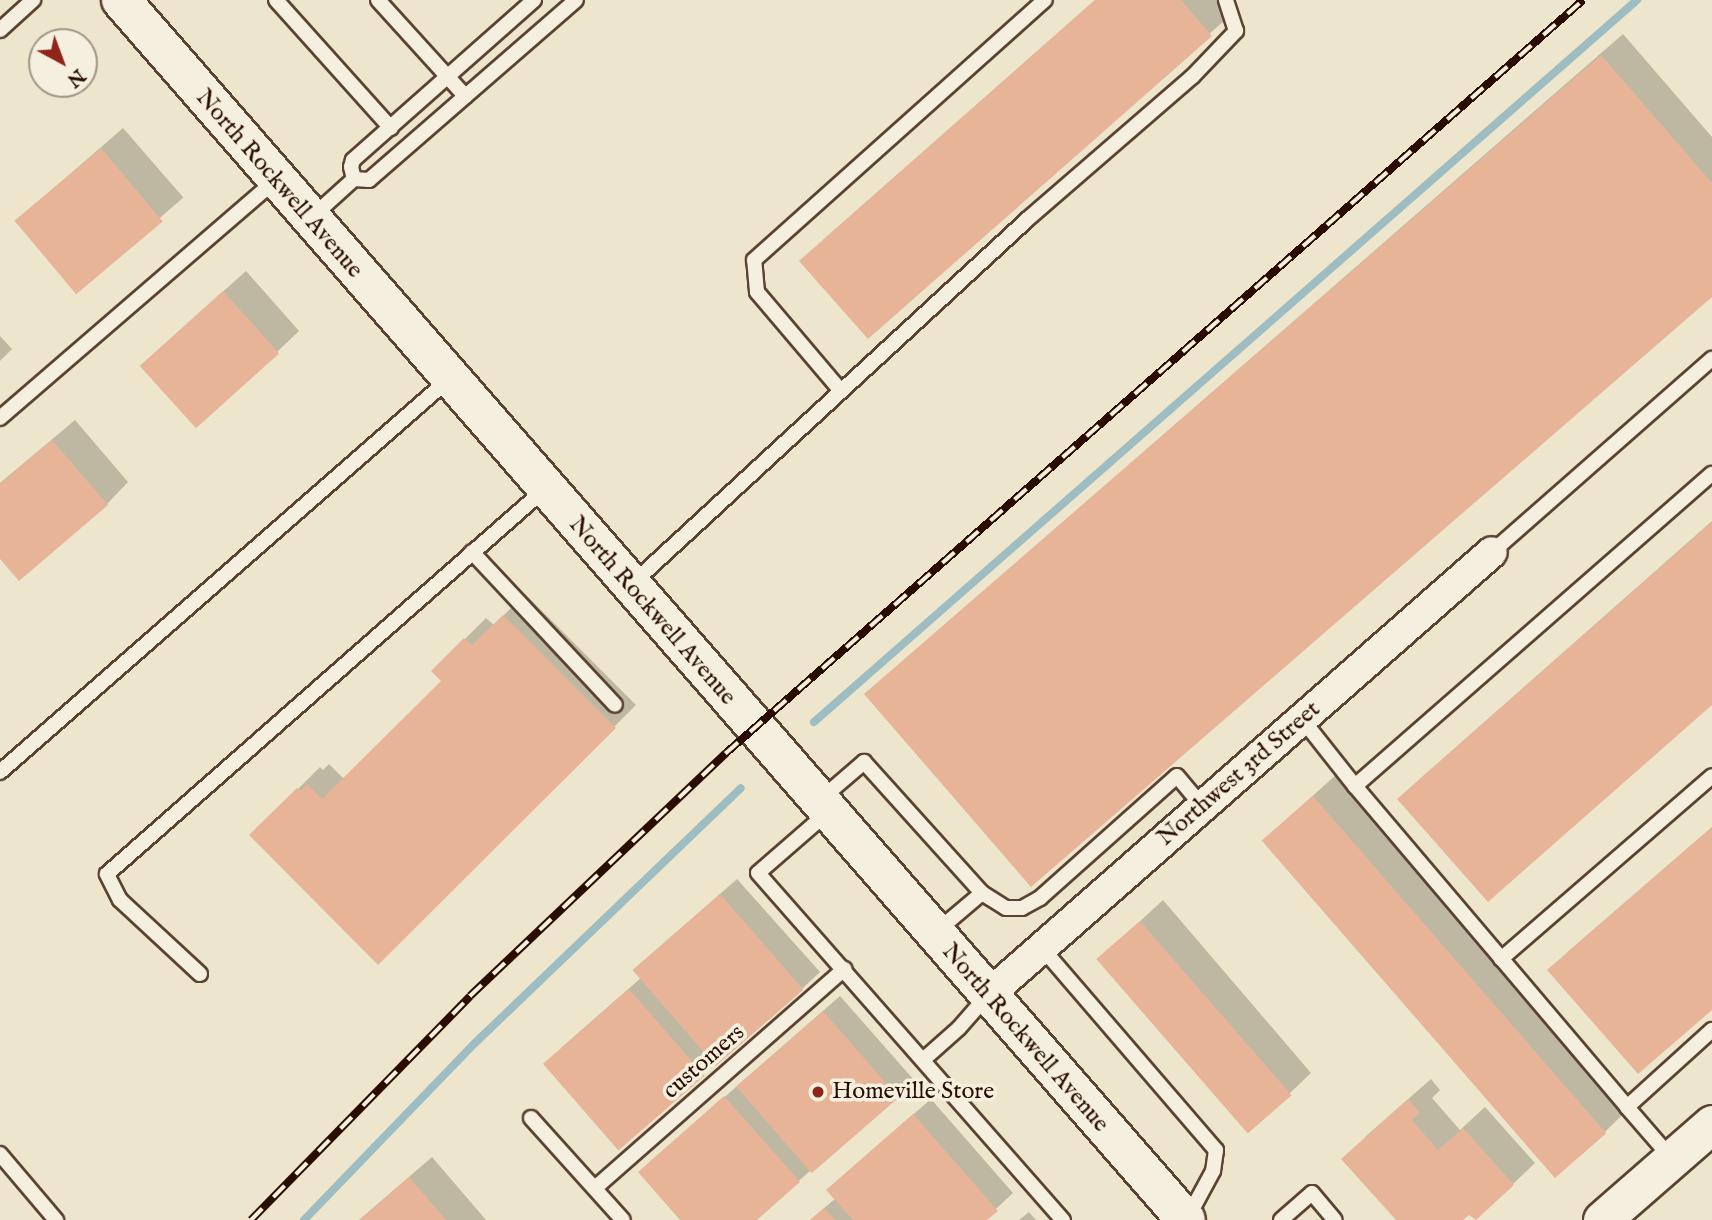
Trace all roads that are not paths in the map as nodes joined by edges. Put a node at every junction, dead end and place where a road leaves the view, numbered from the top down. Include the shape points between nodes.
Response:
1 (33, 0) edge
2 (121, 0) edge
3 (276, 0) edge
4 (378, 0) edge
5 (534, 0) edge
6 (576, 0) edge
7 (1045, 0) edge
8 (1226, 0) edge
9 (0, 30) edge
10 (448, 77) junction
11 (465, 96) junction
12 (391, 128) junction
13 (354, 179) junction
14 (276, 180) junction
15 (310, 219) junction
16 (1712, 359) edge
17 (449, 379) junction
18 (841, 391) junction
19 (0, 418) edge
20 (1712, 474) edge
21 (545, 489) junction
22 (472, 552) junction
23 (1492, 552) joint
24 (630, 586) junction
25 (615, 705) dead end
26 (1302, 719) junction
27 (0, 772) edge
28 (1712, 776) edge
29 (1355, 786) junction
30 (1202, 806) junction
31 (822, 807) junction
32 (982, 893) junction
33 (933, 934) junction
34 (1042, 948) junction
35 (1501, 960) junction
36 (844, 969) junction
37 (200, 974) dead end
38 (987, 996) junction
39 (1712, 1030) edge
40 (923, 1060) junction
41 (1627, 1107) junction
42 (531, 1118) dead end
43 (1712, 1124) edge
44 (0, 1154) edge
45 (1672, 1159) junction
46 (595, 1188) junction
47 (56, 1220) edge
48 (622, 1220) edge
49 (1063, 1220) edge
50 (1186, 1220) edge
51 (1281, 1220) edge
52 (1335, 1220) edge
53 (1602, 1220) edge

1 - 9 lane
2 - 14 main road, North Rockwell Avenue
3 - 12 lane
4 - 10 lane
5 - 10 lane
6 - 11 lane
7 - 18 lane via 754,260 757,292
8 - 18 lane via 1236,31 1192,77 1029,218
10 - 11 lane
10 - 12 lane
11 - 13 lane via 369,180
12 - 13 lane via 354,160
13 - 15 lane
14 - 15 main road, North Rockwell Avenue
14 - 19 lane
15 - 17 main road, North Rockwell Avenue
16 - 23 lane
17 - 21 main road, North Rockwell Avenue
17 - 27 lane
18 - 24 lane
20 - 29 lane
21 - 22 lane
21 - 24 main road, North Rockwell Avenue
22 - 25 lane
22 - 37 lane via 107,874 120,900
23 - 26 street, Northwest 3rd Street
24 - 31 main road, North Rockwell Avenue
26 - 29 lane
26 - 30 street, Northwest 3rd Street
28 - 35 lane
29 - 35 lane
30 - 32 lane via 1177,776 1040,898 1022,908 1006,908
30 - 34 street, Northwest 3rd Street
31 - 32 lane via 864,762
31 - 33 main road, North Rockwell Avenue
31 - 36 lane via 758,873
32 - 33 lane
33 - 38 main road, North Rockwell Avenue
34 - 38 street, Northwest 3rd Street
34 - 50 lane via 1216,1150 1213,1171
35 - 41 lane
36 - 40 lane
36 - 46 lane, customers
38 - 40 lane
38 - 50 main road, North Rockwell Avenue
39 - 41 lane
40 - 49 lane
41 - 45 lane
42 - 46 lane
43 - 45 street
44 - 47 lane
45 - 53 street
46 - 48 lane
51 - 52 lane via 1312,1194

